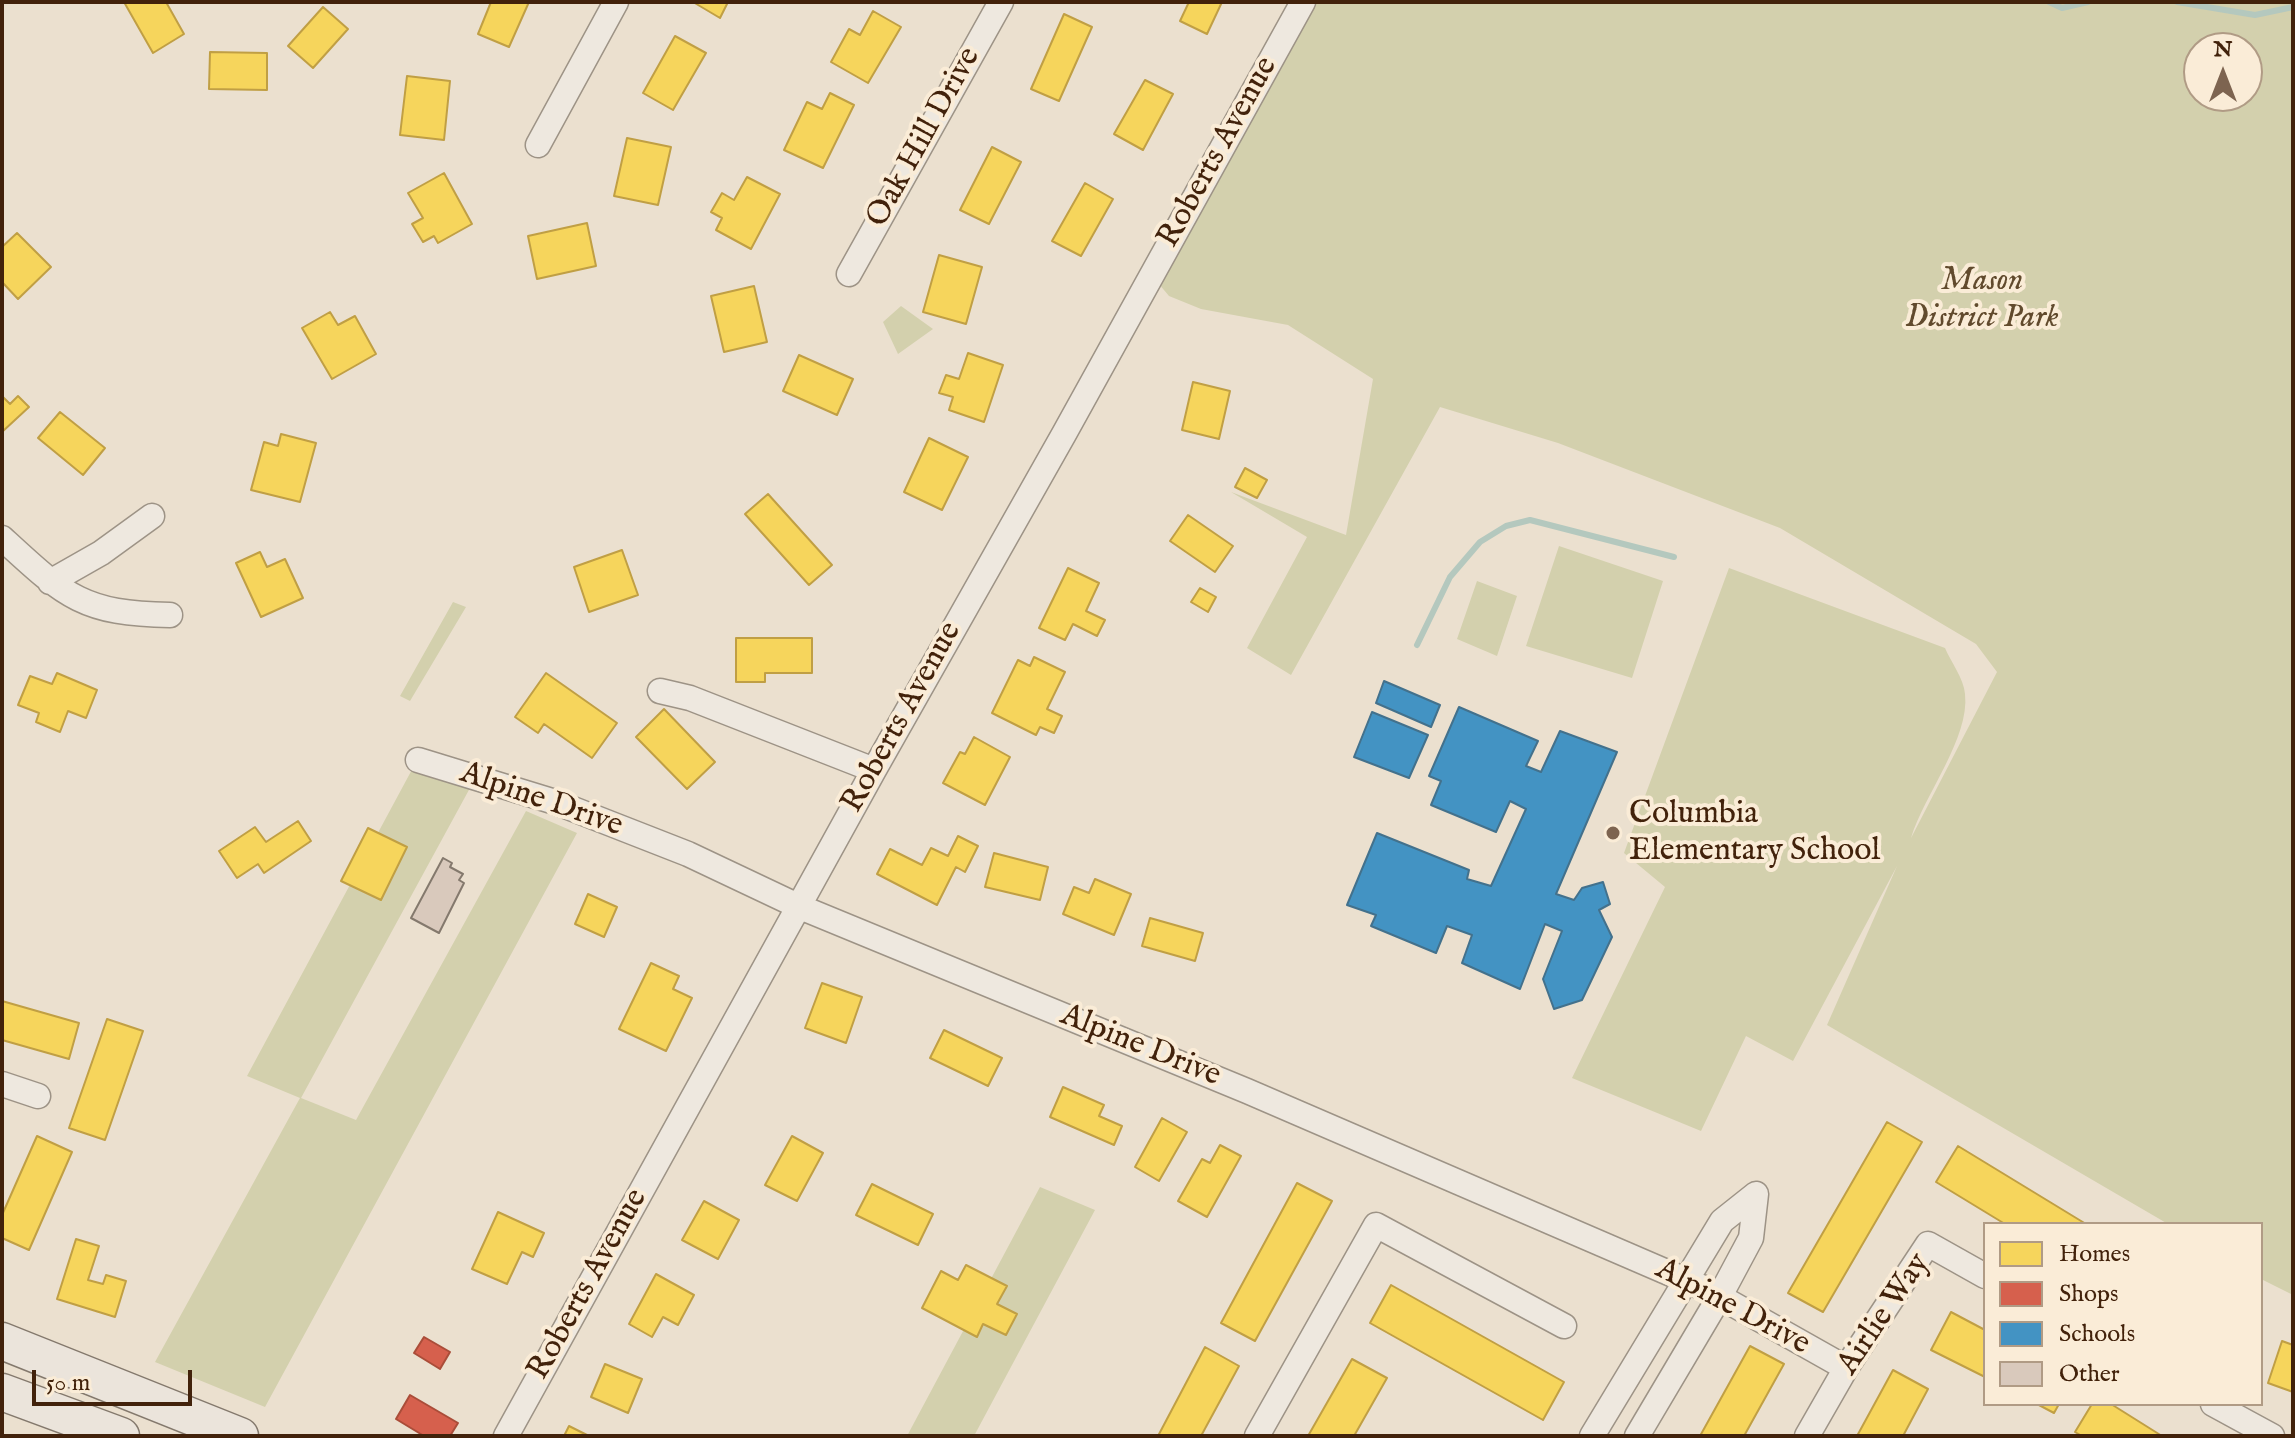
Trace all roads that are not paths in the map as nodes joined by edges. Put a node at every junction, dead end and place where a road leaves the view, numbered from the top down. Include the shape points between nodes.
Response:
1 (616, 2) edge
2 (1001, 2) edge
3 (1303, 2) edge
4 (538, 145) dead end
5 (849, 274) dead end
6 (152, 516) dead end
7 (2, 538) edge
8 (50, 582) junction
9 (170, 615) dead end
10 (660, 691) dead end
11 (418, 760) dead end
12 (874, 770) junction
13 (800, 907) junction
14 (2, 1084) edge
15 (38, 1096) dead end
16 (1983, 1275) edge
17 (1685, 1280) junction
18 (1720, 1296) junction
19 (1564, 1326) dead end
20 (2, 1341) edge
21 (1846, 1368) junction
22 (2, 1392) edge
23 (2216, 1406) edge
24 (121, 1436) edge
25 (240, 1436) edge
26 (506, 1436) edge
27 (1257, 1436) edge
28 (1592, 1436) edge
29 (1637, 1436) edge
30 (1807, 1436) edge
31 (2269, 1436) edge

1 - 4 street
2 - 5 street, Oak Hill Drive
3 - 12 street, Roberts Avenue
6 - 8 street
7 - 8 street
8 - 9 street via 100,609
10 - 12 street
11 - 13 street, Alpine Drive via 555,802 688,854
12 - 13 street, Roberts Avenue
13 - 17 street, Alpine Drive via 1233,1085
13 - 26 street, Roberts Avenue
14 - 15 street
16 - 21 street, Airlie Way via 1928,1244
17 - 18 street, Alpine Drive
17 - 18 street via 1722,1221 1756,1194 1751,1238
17 - 28 street
18 - 21 street, Alpine Drive
18 - 29 street
19 - 27 street via 1376,1225
20 - 25 main road
21 - 30 street, Airlie Way
22 - 24 main road
23 - 31 street

